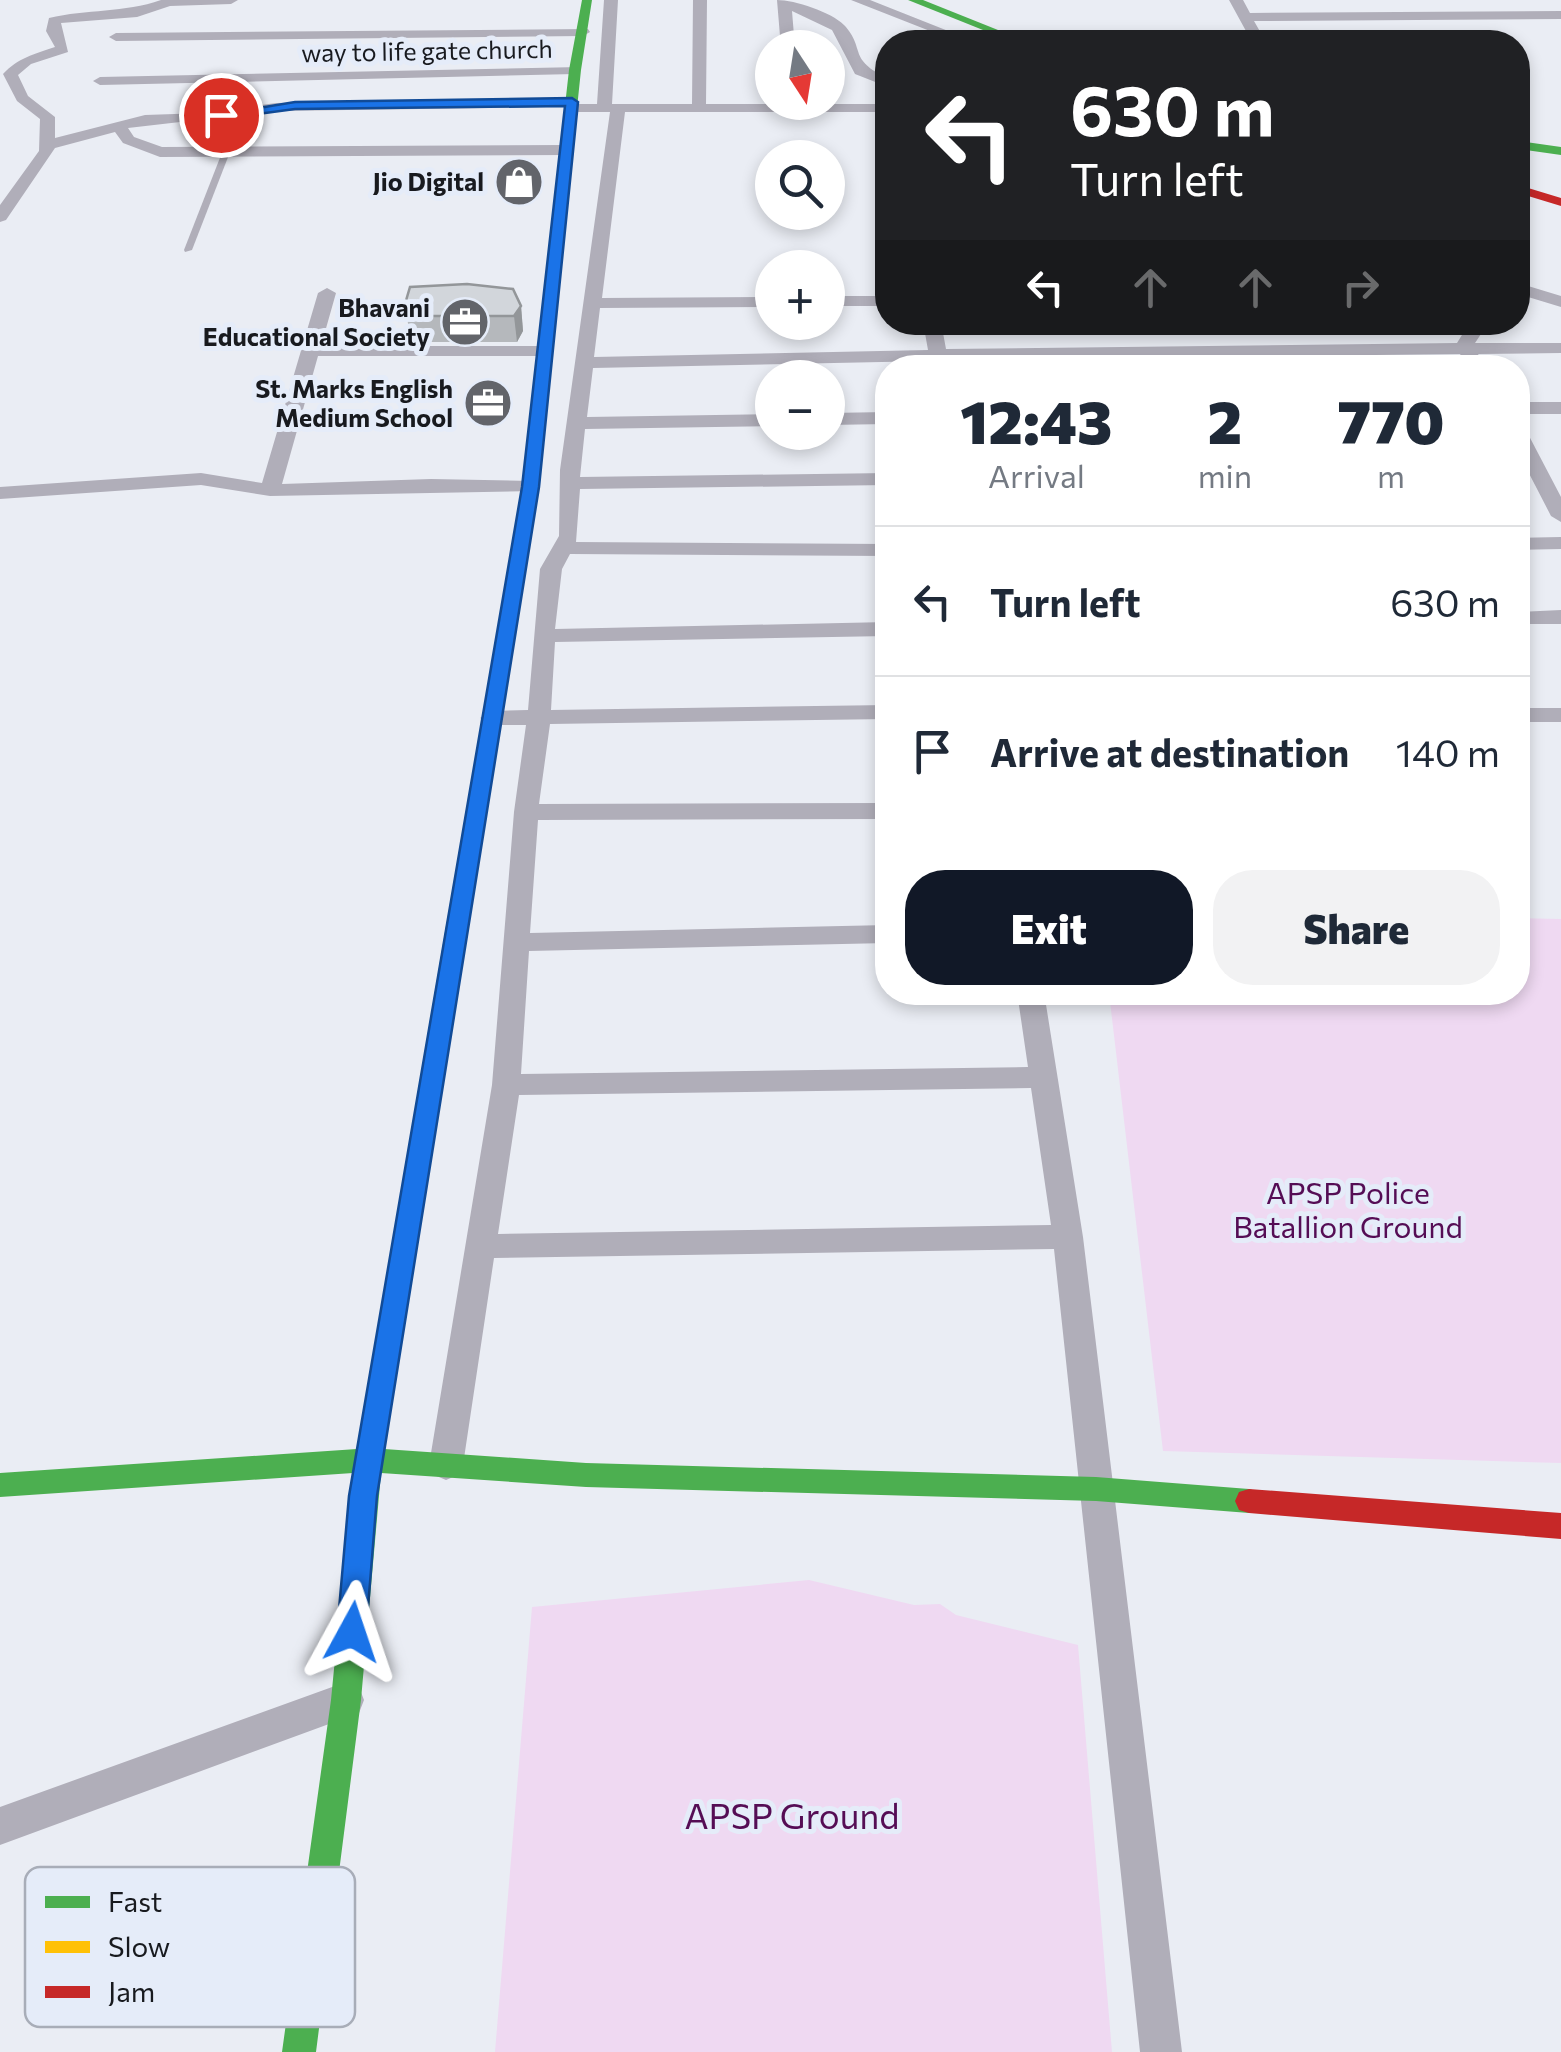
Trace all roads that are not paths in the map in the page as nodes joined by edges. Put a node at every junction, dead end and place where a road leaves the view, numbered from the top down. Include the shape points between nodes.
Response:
1 (232, 0) edge
2 (587, 0) edge
3 (611, 0) edge
4 (700, 0) edge
5 (912, 0) edge
6 (942, 0) edge
7 (1236, 0) edge
8 (1340, 0) edge
9 (1447, 0) edge
10 (1545, 0) edge
11 (784, 1) edge
12 (839, 6) edge
13 (1459, 15) junction
14 (1246, 17) junction
15 (1559, 17) edge
16 (1354, 23) junction
17 (1468, 29) dead end
18 (786, 30) edge
19 (926, 30) edge
20 (991, 30) edge
21 (1020, 30) edge
22 (1253, 30) edge
23 (584, 32) junction
24 (116, 37) dead end
25 (575, 70) junction
26 (875, 77) edge
27 (100, 81) dead end
28 (571, 105) junction
29 (755, 106) edge
30 (845, 107) edge
31 (611, 108) junction
32 (698, 108) junction
33 (875, 108) edge
34 (119, 125) junction
35 (48, 145) junction
36 (1530, 147) edge
37 (566, 150) junction
38 (1561, 151) edge
39 (226, 152) junction
40 (1530, 182) edge
41 (1561, 191) edge
42 (1530, 193) edge
43 (1561, 202) edge
44 (0, 217) edge
45 (188, 250) dead end
46 (1530, 292) edge
47 (327, 294) dead end
48 (845, 301) edge
49 (875, 301) edge
50 (755, 302) edge
51 (1561, 302) edge
52 (592, 303) junction
53 (1469, 335) edge
54 (1561, 348) edge
55 (1467, 350) junction
56 (310, 351) junction
57 (545, 351) junction
58 (1227, 355) edge
59 (1470, 355) edge
60 (875, 361) edge
61 (584, 363) junction
62 (1530, 408) edge
63 (1561, 408) edge
64 (875, 418) edge
65 (845, 419) edge
66 (755, 420) edge
67 (577, 423) junction
68 (1561, 464) edge
69 (1530, 472) edge
70 (875, 479) edge
71 (570, 482) junction
72 (530, 487) junction
73 (270, 490) junction
74 (0, 493) edge
75 (1561, 516) edge
76 (1561, 543) edge
77 (1530, 544) edge
78 (564, 548) junction
79 (875, 550) edge
80 (1561, 617) edge
81 (1530, 618) edge
82 (875, 629) edge
83 (544, 636) junction
84 (875, 712) edge
85 (1561, 714) edge
86 (1530, 715) edge
87 (492, 718) junction
88 (539, 718) junction
89 (526, 812) junction
90 (875, 812) edge
91 (875, 934) edge
92 (519, 942) junction
93 (1032, 1005) edge
94 (1043, 1077) junction
95 (506, 1085) junction
96 (1068, 1237) junction
97 (480, 1246) junction
98 (368, 1460) junction
99 (446, 1466) junction
100 (0, 1485) edge
101 (1096, 1490) junction
102 (1561, 1526) edge
103 (346, 1700) junction
104 (0, 1826) edge
105 (324, 1867) edge
106 (302, 2027) edge
107 (299, 2052) edge
108 (1161, 2052) edge

1 - 35 street via 168,2 137,14 54,21 63,49 10,74 22,98 48,116
2 - 23 main road
3 - 31 street
4 - 32 street
5 - 20 main road
6 - 21 main road
7 - 14 street
8 - 16 street
9 - 13 street
10 - 15 street
11 - 12 street
11 - 18 street
12 - 19 street
12 - 26 street via 860,70
13 - 15 street
13 - 16 street
13 - 17 street
14 - 16 street
14 - 22 street
23 - 24 street
23 - 25 main road
25 - 27 street, way to life gate church
25 - 28 main road
28 - 31 street
28 - 34 street via 295,105
28 - 37 main road
29 - 32 street
30 - 33 street
31 - 32 street
31 - 52 street
34 - 35 street
34 - 39 street via 128,140 149,150
35 - 44 street
36 - 38 main road
37 - 39 street
37 - 57 main road
39 - 45 lane
40 - 41 main road
42 - 43 main road
46 - 51 street
47 - 56 street
48 - 49 street
50 - 52 street
52 - 61 street
53 - 55 street
54 - 55 street
55 - 58 street
55 - 59 street
56 - 57 street
56 - 73 street
57 - 72 main road
60 - 61 street
61 - 67 street
62 - 63 street
64 - 65 street
66 - 67 street
67 - 71 street
68 - 69 street
69 - 75 street
70 - 71 street
71 - 78 street
72 - 73 street
72 - 87 main road
73 - 74 street via 202,479
76 - 77 street
78 - 79 street
78 - 83 street via 551,569
80 - 81 street
82 - 83 street
83 - 88 street
84 - 88 street
85 - 86 street
87 - 88 street
87 - 98 main road
88 - 89 street
89 - 90 street
89 - 92 street
91 - 92 street
92 - 95 street
93 - 94 street
94 - 95 street
94 - 96 street
95 - 97 street
96 - 97 street
96 - 101 street
97 - 99 street
98 - 99 main road
98 - 100 main road
98 - 103 main road
99 - 101 main road
101 - 102 main road
101 - 108 street
103 - 104 street
103 - 105 main road
106 - 107 main road

